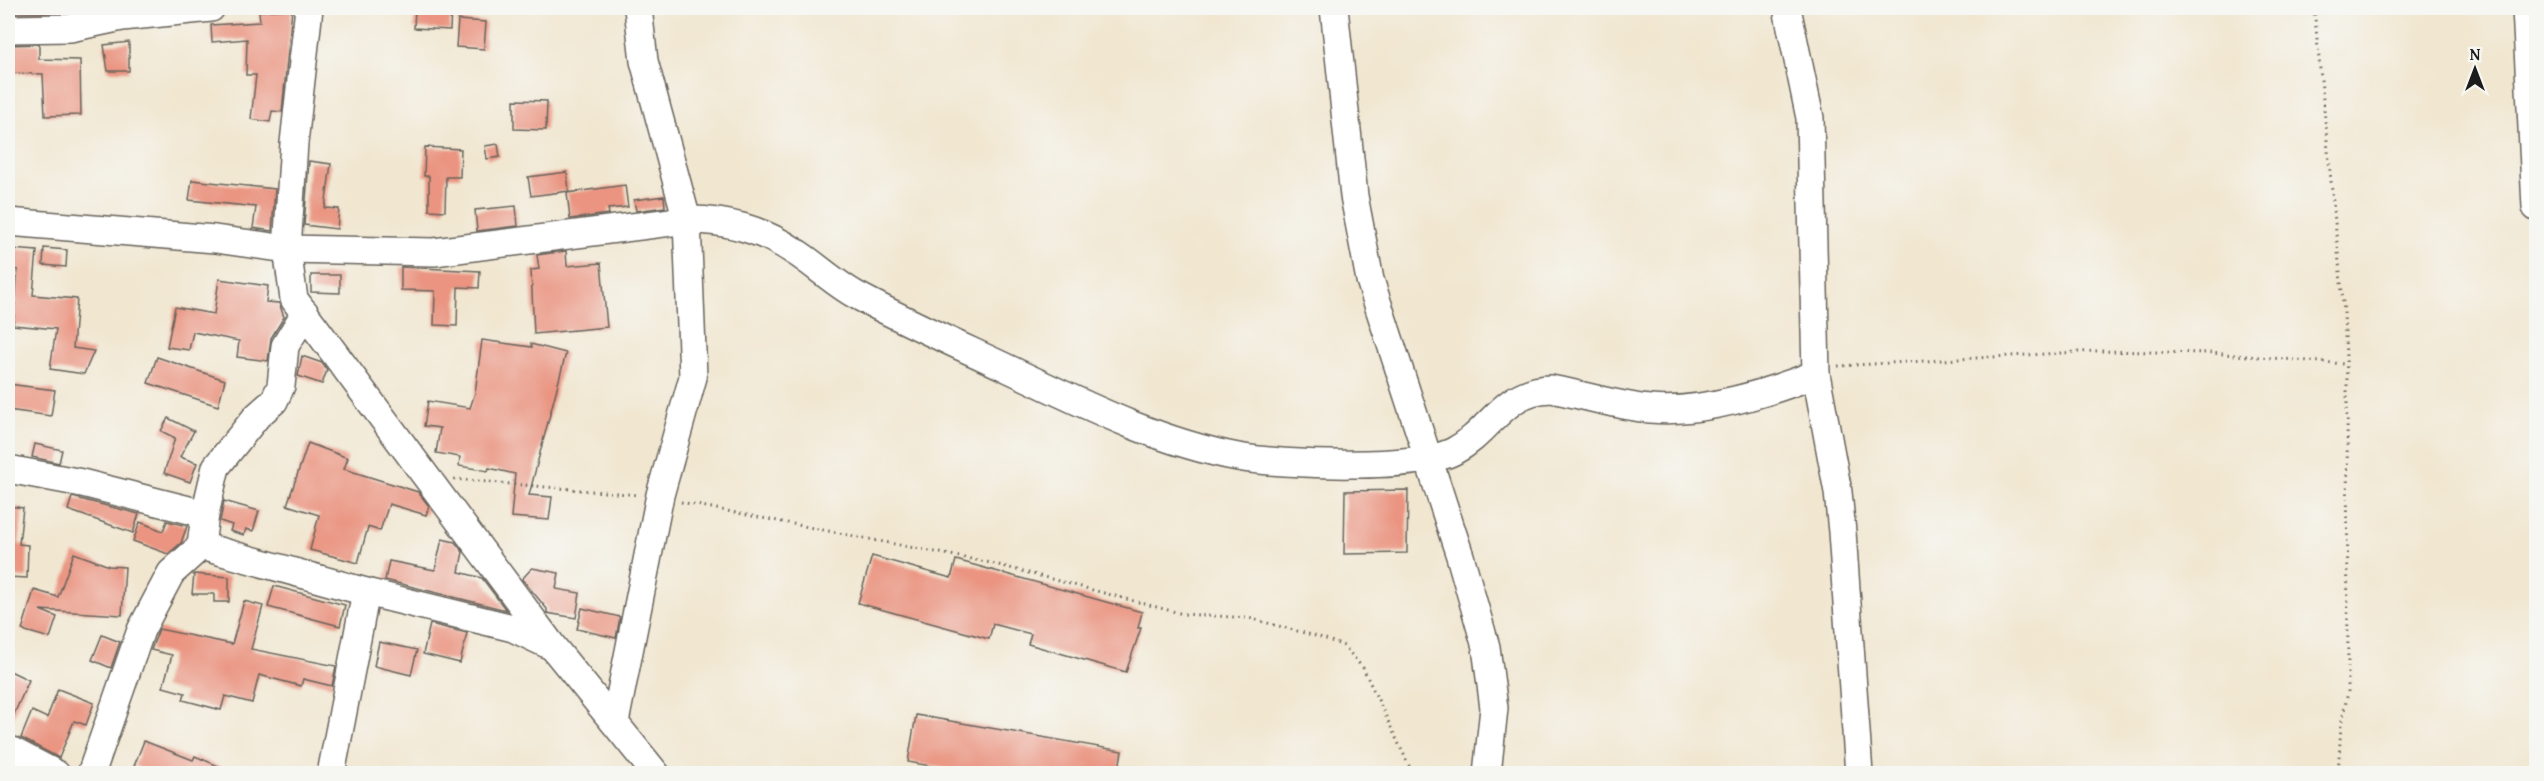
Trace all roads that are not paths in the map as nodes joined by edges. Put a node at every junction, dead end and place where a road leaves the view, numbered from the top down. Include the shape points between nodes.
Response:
1 (211, 8) edge
2 (309, 8) edge
3 (638, 8) edge
4 (1334, 8) edge
5 (1787, 8) edge
6 (2526, 8) edge
7 (8, 29) edge
8 (2536, 207) edge
9 (687, 220) junction
10 (8, 222) edge
11 (287, 249) junction
12 (305, 313) junction
13 (1817, 370) junction
14 (1428, 460) junction
15 (8, 469) edge
16 (205, 514) junction
17 (201, 546) junction
18 (366, 592) junction
19 (553, 647) junction
20 (615, 722) junction
21 (8, 749) edge
22 (56, 774) edge
23 (91, 774) edge
24 (331, 774) edge
25 (656, 774) edge
26 (1487, 774) edge
27 (1859, 774) edge

1 - 7 street via 122,16 70,28
2 - 11 street
3 - 9 street via 644,62
4 - 14 street via 1361,242
5 - 13 street via 1810,118
6 - 8 street
9 - 11 street via 434,252
9 - 14 street via 723,222 765,235 793,249 876,306 1166,439 1240,458 1398,463
9 - 20 street via 693,377 660,497
10 - 11 street via 215,239
11 - 12 street via 294,299
12 - 16 street via 285,346 281,386 274,401 216,467
12 - 19 street
13 - 14 street via 1773,391 1728,401 1652,409 1535,389 1518,396 1454,451
13 - 27 street via 1838,492 1848,588
14 - 26 street via 1486,647 1494,708
15 - 16 street
16 - 17 street
17 - 18 street
17 - 23 street via 171,573 141,630
18 - 19 street via 513,628
18 - 24 street
19 - 20 street
20 - 25 street
21 - 22 street

